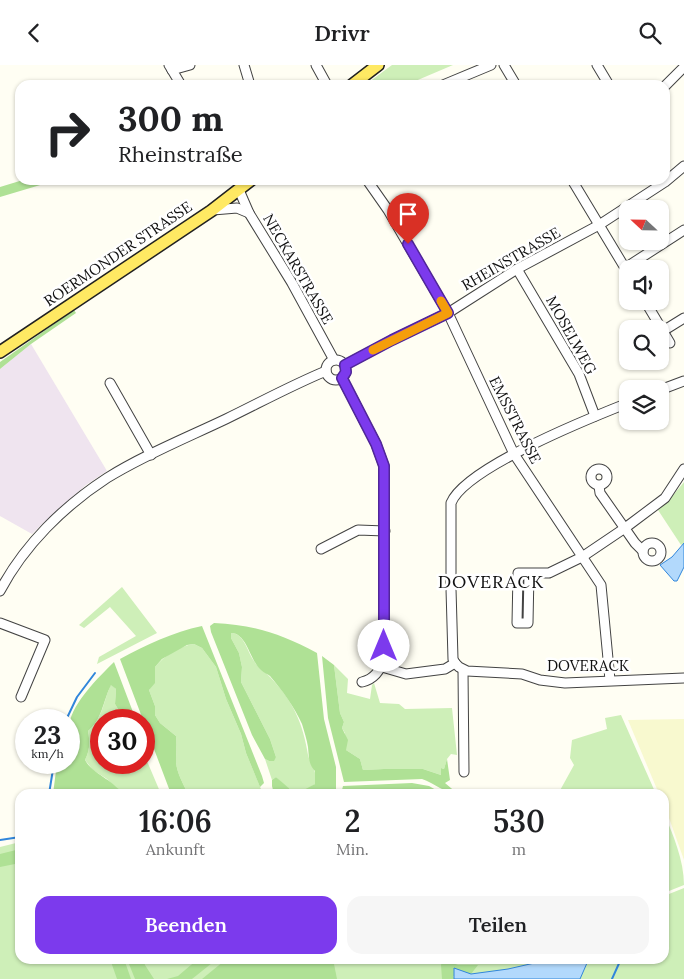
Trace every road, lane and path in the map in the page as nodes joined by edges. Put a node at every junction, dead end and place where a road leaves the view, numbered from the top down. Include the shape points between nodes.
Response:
1 (190, 65) edge
2 (244, 65) edge
3 (316, 65) edge
4 (378, 65) edge
5 (491, 65) edge
6 (504, 65) edge
7 (597, 65) edge
8 (170, 67) edge
9 (684, 67) edge
10 (178, 80) edge
11 (248, 80) edge
12 (324, 80) edge
13 (358, 80) edge
14 (456, 80) edge
15 (513, 80) edge
16 (606, 80) edge
17 (670, 81) edge
18 (684, 166) edge
19 (670, 176) edge
20 (246, 185) edge
21 (370, 185) edge
22 (575, 185) edge
23 (658, 185) edge
24 (239, 191) junction
25 (211, 211) junction
26 (249, 213) junction
27 (599, 225) junction
28 (684, 230) edge
29 (620, 260) edge
30 (642, 260) edge
31 (517, 269) junction
32 (448, 313) junction
33 (684, 318) edge
34 (669, 327) edge
35 (0, 352) edge
36 (334, 360) junction
37 (345, 365) junction
38 (326, 371) junction
39 (342, 378) junction
40 (684, 381) edge
41 (110, 383) dead end
42 (669, 387) edge
43 (619, 407) edge
44 (595, 416) junction
45 (514, 454) junction
46 (151, 455) junction
47 (684, 469) edge
48 (599, 485) dead end
49 (625, 529) junction
50 (385, 531) junction
51 (321, 549) dead end
52 (643, 551) dead end
53 (582, 557) junction
54 (529, 573) junction
55 (0, 591) edge
56 (0, 623) edge
57 (455, 663) junction
58 (382, 667) junction
59 (463, 670) junction
60 (684, 678) edge
61 (610, 680) junction
62 (362, 682) dead end
63 (21, 697) dead end
64 (464, 772) dead end

1 - 8 street
2 - 11 street
3 - 12 street
4 - 13 main road
5 - 14 street
6 - 15 street
7 - 16 street
8 - 10 street
9 - 17 street
18 - 19 street, RHEINSTRASSE
20 - 24 main road, ROERMONDER STRASSE
21 - 32 street, EMSSTRASSE
22 - 27 street
23 - 27 street, RHEINSTRASSE
24 - 25 main road, ROERMONDER STRASSE
24 - 26 street, NECKARSTRASSE
25 - 26 street via 237,208
25 - 35 main road, ROERMONDER STRASSE
26 - 36 street, NECKARSTRASSE
27 - 29 street
27 - 31 street, RHEINSTRASSE
28 - 30 street
31 - 32 street, RHEINSTRASSE
31 - 44 street, MOSELWEG via 579,374
32 - 37 street, RHEINSTRASSE
32 - 45 street, EMSSTRASSE
33 - 34 street
36 - 37 street
36 - 38 street
37 - 39 street via 346,372
38 - 39 street via 332,379
38 - 46 street
39 - 50 street via 384,466
40 - 42 street
41 - 46 street
43 - 44 street
44 - 45 street
45 - 53 street, EMSSTRASSE
45 - 57 street via 472,479 451,503
46 - 55 street via 107,479 64,511 38,536
47 - 49 street via 665,498
48 - 49 street via 600,493
49 - 52 street
49 - 53 street
50 - 51 street via 358,530
50 - 58 street
53 - 54 street via 549,573
53 - 61 street, EMSSTRASSE via 601,585
54 - 54 street via 518,573 516,623 528,623
56 - 63 street via 45,641
57 - 58 street via 445,669 406,674
57 - 59 street
58 - 62 street via 376,675
59 - 61 street, DOVERACK via 522,674 565,683
59 - 64 street
60 - 61 street, DOVERACK

